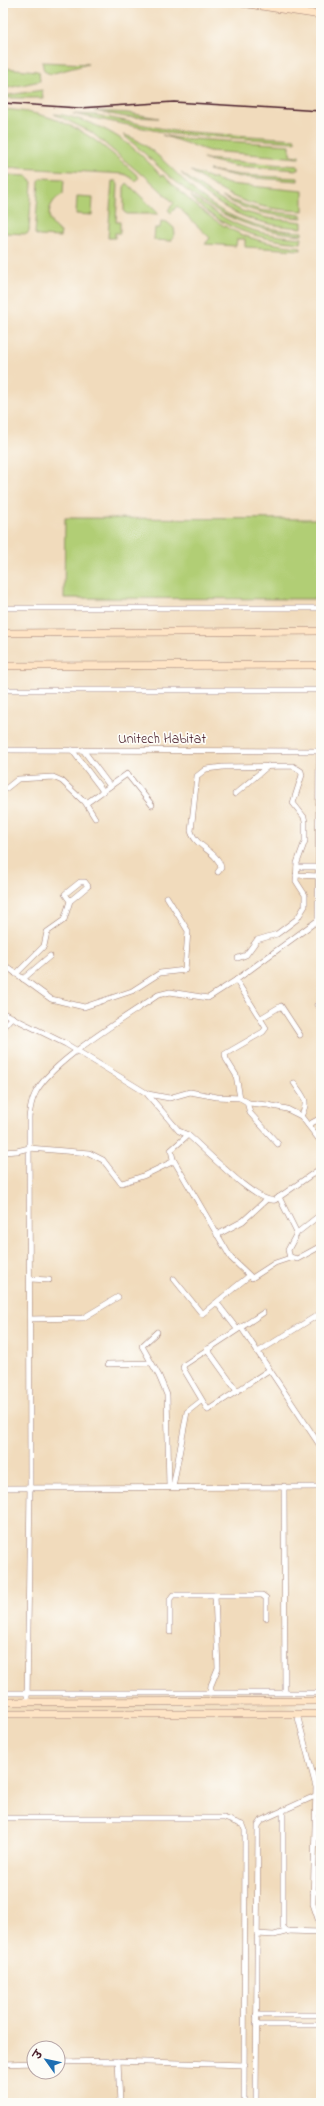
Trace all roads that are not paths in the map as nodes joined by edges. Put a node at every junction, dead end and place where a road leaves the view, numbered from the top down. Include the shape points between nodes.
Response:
1 (241, 3) edge
2 (303, 3) edge
3 (321, 6) edge
4 (321, 15) edge
5 (3, 608) edge
6 (321, 608) edge
7 (321, 631) edge
8 (3, 634) edge
9 (321, 665) edge
10 (3, 666) edge
11 (3, 690) edge
12 (321, 690) edge
13 (3, 750) edge
14 (72, 750) junction
15 (83, 750) junction
16 (320, 751) edge
17 (268, 766) junction
18 (110, 786) junction
19 (3, 791) edge
20 (103, 791) junction
21 (235, 794) dead end
22 (85, 802) junction
23 (152, 805) dead end
24 (95, 818) dead end
25 (297, 867) junction
26 (318, 867) junction
27 (218, 872) dead end
28 (296, 875) junction
29 (318, 876) junction
30 (167, 897) dead end
31 (70, 901) dead end
32 (320, 918) edge
33 (321, 925) edge
34 (50, 956) dead end
35 (238, 958) dead end
36 (3, 964) edge
37 (16, 974) junction
38 (23, 979) junction
39 (236, 980) junction
40 (3, 1013) edge
41 (12, 1018) junction
42 (261, 1018) junction
43 (3, 1027) edge
44 (300, 1035) dead end
45 (76, 1051) junction
46 (294, 1083) dead end
47 (148, 1094) junction
48 (240, 1098) junction
49 (248, 1102) junction
50 (301, 1116) junction
51 (321, 1118) edge
52 (308, 1125) junction
53 (188, 1135) junction
54 (321, 1142) edge
55 (278, 1144) dead end
56 (29, 1148) junction
57 (3, 1152) edge
58 (174, 1161) junction
59 (321, 1168) edge
60 (279, 1197) junction
61 (266, 1200) junction
62 (321, 1214) edge
63 (297, 1233) junction
64 (217, 1235) junction
65 (321, 1246) edge
66 (291, 1257) junction
67 (249, 1276) junction
68 (30, 1279) junction
69 (174, 1279) dead end
70 (49, 1280) dead end
71 (118, 1297) dead end
72 (216, 1303) junction
73 (263, 1313) dead end
74 (321, 1313) edge
75 (30, 1319) junction
76 (239, 1328) junction
77 (157, 1332) dead end
78 (207, 1349) junction
79 (258, 1352) junction
80 (151, 1362) junction
81 (108, 1364) dead end
82 (269, 1370) junction
83 (237, 1391) junction
84 (201, 1401) junction
85 (321, 1447) edge
86 (284, 1486) junction
87 (171, 1487) junction
88 (321, 1487) edge
89 (3, 1488) edge
90 (30, 1488) junction
91 (215, 1595) junction
92 (266, 1618) dead end
93 (170, 1632) dead end
94 (285, 1692) junction
95 (3, 1693) edge
96 (27, 1693) junction
97 (210, 1693) junction
98 (321, 1693) edge
99 (321, 1701) edge
100 (3, 1702) edge
101 (27, 1702) junction
102 (3, 1714) edge
103 (297, 1714) junction
104 (321, 1714) edge
105 (315, 1796) junction
106 (318, 1804) edge
107 (283, 1810) junction
108 (3, 1818) edge
109 (314, 1833) junction
110 (321, 1834) edge
111 (313, 1892) junction
112 (321, 1892) edge
113 (321, 1928) edge
114 (289, 1931) junction
115 (321, 1932) edge
116 (257, 1934) junction
117 (256, 2015) junction
118 (300, 2015) junction
119 (321, 2015) edge
120 (256, 2025) junction
121 (300, 2025) junction
122 (321, 2025) edge
123 (118, 2061) junction
124 (66, 2062) edge
125 (26, 2063) edge
126 (3, 2064) edge
127 (245, 2065) junction
128 (120, 2103) edge
129 (244, 2103) edge
130 (256, 2103) edge

1 - 4 street
2 - 3 street
5 - 6 street
7 - 8 street
9 - 10 street
11 - 12 street
13 - 14 street, Unitech Habitat
14 - 15 street, Unitech Habitat
14 - 20 street
15 - 16 street, Unitech Habitat
15 - 18 street
16 - 26 street
17 - 21 street
17 - 25 street via 292,766 301,771 293,803 304,817 305,841
17 - 27 street via 206,769 197,776 191,831 194,838 219,861 221,868
18 - 20 street
18 - 23 street via 127,774
19 - 22 street via 18,779 53,777 62,781
20 - 22 street
22 - 24 street
25 - 26 street
25 - 28 street
26 - 29 street
28 - 29 street
28 - 35 street via 296,881 306,900 302,914 277,934 257,940 243,957
29 - 32 street
30 - 38 street via 188,931 186,970 160,973 132,991 84,1007 51,1000
31 - 37 street via 64,920 46,932 44,946
32 - 33 street
32 - 39 street
34 - 38 street
36 - 37 street
37 - 38 street
39 - 42 street
39 - 45 street via 208,998 170,992 158,995
40 - 41 street
41 - 43 street
41 - 45 street
42 - 44 street via 281,1006
42 - 48 street via 266,1028 263,1032 227,1053 225,1057 236,1075
45 - 47 street
45 - 56 street via 42,1083 34,1095 29,1117
46 - 50 street via 306,1102
47 - 48 street via 169,1098 190,1092
47 - 53 street via 178,1130
48 - 49 street
49 - 50 street via 290,1110
49 - 55 street via 250,1113
50 - 52 street
51 - 52 street
52 - 54 street
53 - 58 street via 171,1150
53 - 61 street via 236,1179
56 - 57 street
56 - 58 street via 89,1153 103,1160 122,1183
56 - 68 street
58 - 64 street
59 - 60 street
60 - 61 street
60 - 63 street
61 - 64 street via 243,1221
62 - 63 street
63 - 66 street via 288,1250
64 - 67 street
65 - 66 street via 297,1259
66 - 67 street via 272,1265 253,1279
67 - 72 street
68 - 70 street
68 - 75 street
69 - 72 street via 200,1314
71 - 75 street via 83,1318
72 - 76 street
73 - 76 street
74 - 79 street
75 - 90 street
76 - 78 street
76 - 79 street
77 - 80 street via 142,1346
78 - 83 street
78 - 84 street via 182,1366
79 - 82 street
80 - 81 street
80 - 87 street via 167,1395
82 - 83 street
82 - 85 street
83 - 84 street via 208,1410
84 - 87 street via 187,1412
86 - 87 street
86 - 88 street
86 - 94 street
87 - 90 street
89 - 90 street
90 - 96 street
91 - 92 street via 262,1595 266,1598
91 - 93 street via 171,1596
91 - 97 street via 218,1668
94 - 97 street
94 - 98 street
95 - 96 street
96 - 97 street
96 - 101 street
99 - 101 street
100 - 101 street
102 - 103 street
103 - 104 street
103 - 105 street via 314,1779
105 - 106 street
105 - 107 street
106 - 109 street
107 - 114 street via 283,1927
107 - 116 street via 262,1820 258,1826
108 - 127 street via 224,1818 243,1825 246,1880
109 - 110 street
109 - 111 street
111 - 112 street
111 - 113 street via 313,1904
114 - 115 street
114 - 116 street via 274,1935
116 - 117 street
117 - 118 street
117 - 120 street
118 - 119 street
118 - 121 street
120 - 121 street
120 - 130 street
121 - 122 street
123 - 124 street
123 - 127 street
123 - 128 street
125 - 126 street
127 - 129 street

